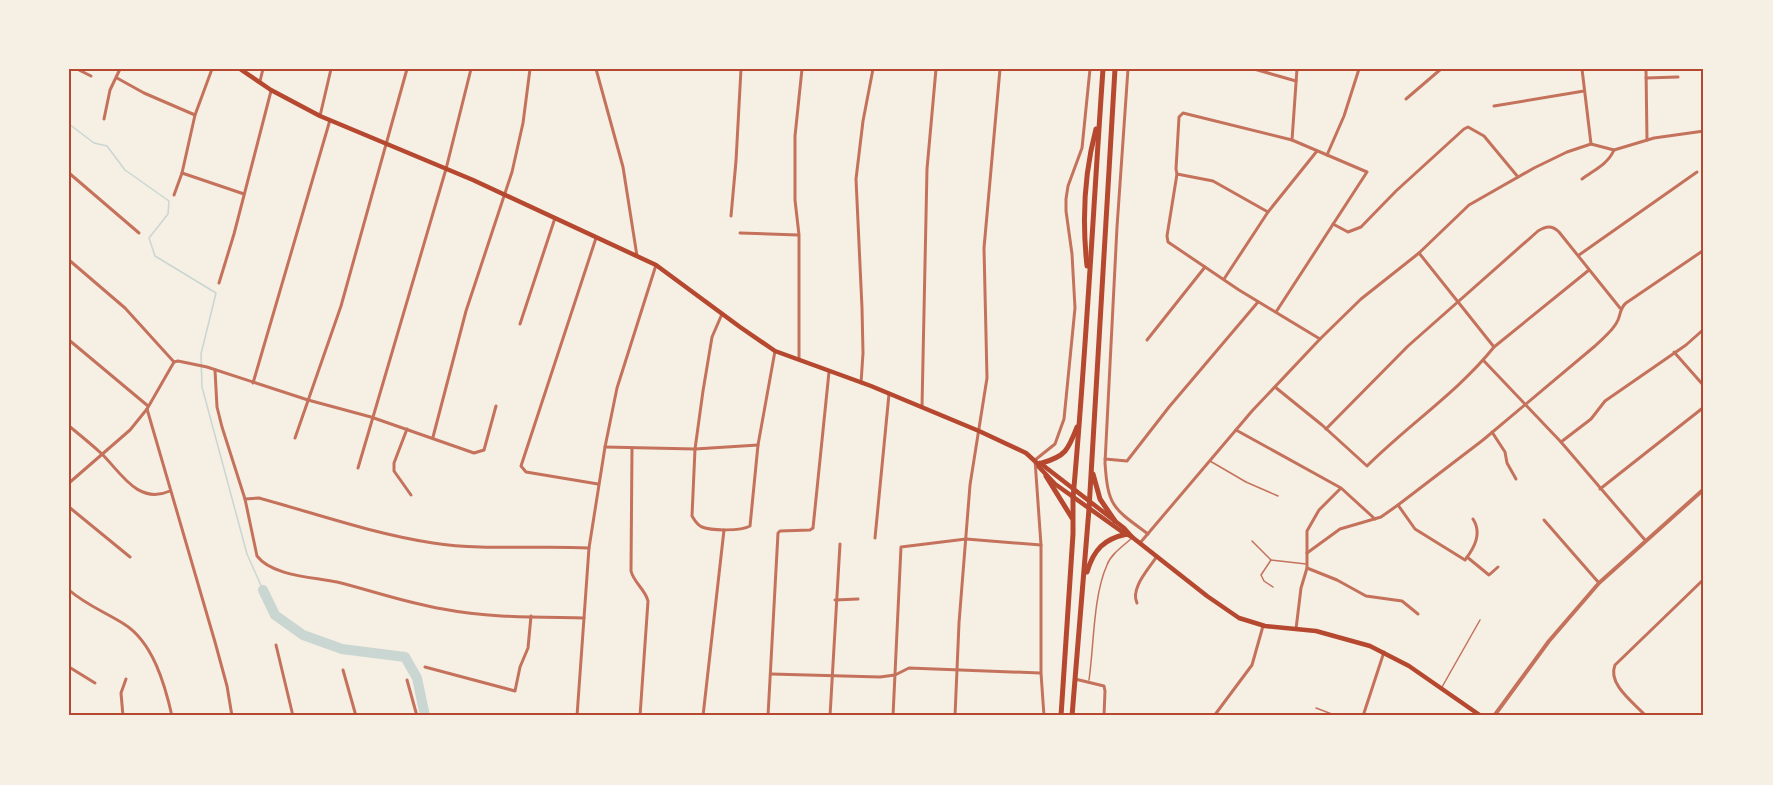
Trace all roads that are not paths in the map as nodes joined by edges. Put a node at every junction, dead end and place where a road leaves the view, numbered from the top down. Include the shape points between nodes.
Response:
1 (77, 69) edge
2 (120, 69) edge
3 (212, 69) edge
4 (240, 69) edge
5 (264, 69) edge
6 (331, 69) edge
7 (407, 69) edge
8 (471, 69) edge
9 (530, 69) edge
10 (596, 69) edge
11 (741, 69) edge
12 (802, 69) edge
13 (873, 69) edge
14 (936, 69) edge
15 (1000, 69) edge
16 (1090, 69) edge
17 (1103, 69) edge
18 (1115, 69) edge
19 (1128, 69) edge
20 (1254, 69) edge
21 (1297, 69) edge
22 (1359, 69) edge
23 (1442, 69) edge
24 (1582, 69) edge
25 (1646, 69) edge
26 (91, 76) dead end
27 (1678, 77) dead end
28 (117, 78) junction
29 (1646, 78) junction
30 (260, 81) junction
31 (1296, 81) junction
32 (271, 90) junction
33 (1584, 91) junction
34 (1406, 99) dead end
35 (1494, 106) dead end
36 (195, 115) junction
37 (320, 116) junction
38 (1100, 116) junction
39 (104, 119) dead end
40 (330, 120) junction
41 (1704, 131) edge
42 (1292, 140) junction
43 (1647, 140) junction
44 (387, 143) junction
45 (1591, 144) junction
46 (1614, 150) junction
47 (1317, 151) junction
48 (1327, 155) junction
49 (446, 169) junction
50 (1697, 172) dead end
51 (69, 173) edge
52 (182, 173) junction
53 (1178, 174) junction
54 (1518, 177) junction
55 (1582, 179) dead end
56 (244, 194) junction
57 (505, 194) junction
58 (174, 195) dead end
59 (1268, 212) junction
60 (731, 216) dead end
61 (555, 218) junction
62 (1333, 224) junction
63 (139, 233) dead end
64 (740, 233) dead end
65 (799, 235) junction
66 (596, 236) junction
67 (1704, 250) edge
68 (1419, 253) junction
69 (1579, 255) junction
70 (637, 256) junction
71 (69, 260) edge
72 (656, 265) junction
73 (1205, 267) junction
74 (1589, 270) junction
75 (1088, 277) junction
76 (1224, 279) junction
77 (219, 283) dead end
78 (1258, 302) junction
79 (1457, 302) junction
80 (1620, 308) junction
81 (1276, 312) junction
82 (722, 314) junction
83 (520, 324) dead end
84 (1704, 329) edge
85 (1320, 339) junction
86 (69, 340) edge
87 (1147, 340) dead end
88 (1494, 347) junction
89 (775, 351) junction
90 (1674, 352) junction
91 (799, 360) junction
92 (1483, 360) junction
93 (174, 362) junction
94 (215, 370) junction
95 (829, 372) junction
96 (861, 382) junction
97 (253, 383) junction
98 (1704, 386) edge
99 (1275, 387) junction
100 (889, 394) junction
101 (308, 400) junction
102 (1526, 404) junction
103 (496, 406) dead end
104 (922, 407) junction
105 (1704, 407) edge
106 (148, 408) junction
107 (371, 417) junction
108 (1079, 420) junction
109 (69, 426) edge
110 (407, 429) junction
111 (1326, 429) junction
112 (1236, 430) junction
113 (979, 431) junction
114 (1492, 432) junction
115 (433, 437) junction
116 (295, 438) dead end
117 (1561, 442) junction
118 (758, 445) junction
119 (605, 447) junction
120 (632, 448) junction
121 (695, 449) junction
122 (103, 455) junction
123 (1105, 459) junction
124 (1209, 460) junction
125 (1038, 462) junction
126 (1090, 467) junction
127 (358, 468) dead end
128 (1046, 476) junction
129 (1516, 479) dead end
130 (69, 483) edge
131 (598, 484) junction
132 (1341, 488) junction
133 (1600, 489) junction
134 (1704, 489) edge
135 (170, 491) junction
136 (1074, 491) junction
137 (411, 495) dead end
138 (1278, 496) dead end
139 (1073, 498) junction
140 (245, 499) junction
141 (1398, 505) junction
142 (1089, 506) junction
143 (69, 507) edge
144 (1375, 519) junction
145 (1473, 519) dead end
146 (1072, 520) junction
147 (1544, 520) dead end
148 (1115, 521) junction
149 (724, 530) junction
150 (1148, 534) junction
151 (1130, 536) junction
152 (875, 538) dead end
153 (966, 539) junction
154 (1645, 540) junction
155 (1252, 541) dead end
156 (1140, 543) junction
157 (840, 544) dead end
158 (1041, 545) junction
159 (589, 548) junction
160 (1307, 553) junction
161 (1157, 556) junction
162 (130, 557) dead end
163 (1467, 557) junction
164 (1271, 560) junction
165 (1307, 566) junction
166 (1498, 567) dead end
167 (1704, 579) edge
168 (1599, 583) junction
169 (1083, 585) junction
170 (1273, 587) dead end
171 (69, 590) edge
172 (858, 599) dead end
173 (835, 600) junction
174 (1137, 603) dead end
175 (1418, 614) dead end
176 (531, 616) junction
177 (584, 618) junction
178 (1480, 620) dead end
179 (1263, 626) junction
180 (1296, 629) junction
181 (276, 645) dead end
182 (1384, 652) junction
183 (69, 667) edge
184 (425, 667) dead end
185 (342, 669) dead end
186 (956, 670) junction
187 (1041, 673) junction
188 (771, 674) junction
189 (896, 675) junction
190 (832, 677) junction
191 (126, 679) dead end
192 (1075, 679) junction
193 (407, 680) dead end
194 (1089, 681) junction
195 (95, 683) dead end
196 (1442, 687) junction
197 (1316, 708) dead end
198 (1073, 715) edge
199 (123, 716) edge
200 (171, 716) edge
201 (232, 716) edge
202 (293, 716) edge
203 (356, 716) edge
204 (417, 716) edge
205 (577, 716) edge
206 (640, 716) edge
207 (703, 716) edge
208 (768, 716) edge
209 (830, 716) edge
210 (893, 716) edge
211 (955, 716) edge
212 (1044, 716) edge
213 (1061, 716) edge
214 (1104, 716) edge
215 (1214, 716) edge
216 (1337, 716) edge
217 (1363, 716) edge
218 (1482, 716) edge
219 (1494, 716) edge
220 (1646, 716) edge

1 - 26 street
2 - 28 street
3 - 36 street
4 - 30 main road
5 - 30 street
6 - 37 street
7 - 44 street
8 - 49 street
9 - 57 street via 523,123
10 - 70 street via 623,168
11 - 60 street
12 - 65 street via 795,136
13 - 96 street via 856,179
14 - 104 street via 927,169
15 - 113 street via 984,248 987,378
16 - 125 street via 1082,148 1066,199 1076,308 1064,419 1055,444
17 - 38 highway
18 - 126 highway
19 - 123 street
20 - 31 street
21 - 31 street
22 - 48 street
23 - 34 street
24 - 33 street
25 - 29 street
27 - 29 street
28 - 36 street
28 - 39 street via 110,90
29 - 43 street
30 - 32 main road
31 - 42 street
32 - 37 main road
32 - 56 street
33 - 35 street
33 - 45 street
36 - 52 street
37 - 40 main road
38 - 75 highway
38 - 75 highway via 1088,160 1083,234
40 - 44 main road
40 - 97 street
41 - 43 street
42 - 47 street
42 - 53 street via 1183,113 1179,117
43 - 46 street
44 - 49 main road
44 - 101 street via 344,295
45 - 46 street
45 - 54 street
46 - 55 street via 1610,159
47 - 48 street
47 - 59 street
48 - 62 street via 1366,170 1367,174
49 - 57 main road
49 - 107 street
50 - 69 street
51 - 63 street
52 - 56 street
52 - 58 street
53 - 59 street via 1213,182
53 - 73 street via 1168,242
54 - 62 street via 1484,136 1466,128 1361,227 1348,232
54 - 68 street via 1469,206
56 - 77 street
57 - 61 main road
57 - 115 street via 466,311
59 - 76 street
61 - 66 main road
61 - 83 street
62 - 81 street
64 - 65 street
65 - 91 street
66 - 70 main road
66 - 131 street via 521,466 526,472
67 - 80 street
68 - 79 street
68 - 85 street via 1360,299
69 - 74 street
69 - 79 street via 1556,229 1546,227
70 - 72 main road
71 - 93 street via 125,308
72 - 82 main road
72 - 119 street via 616,388
73 - 76 street
73 - 87 street
74 - 80 street
74 - 88 street
75 - 108 highway
76 - 78 street
78 - 81 street
78 - 123 street via 1127,461
79 - 88 street
79 - 111 street via 1407,346
80 - 102 street via 1614,325 1595,346
81 - 85 street
82 - 89 main road
82 - 121 street via 712,337
84 - 90 street
85 - 99 street
86 - 106 street
88 - 92 street
89 - 91 main road
89 - 118 street
90 - 98 street
90 - 117 street via 1605,401 1591,419
91 - 95 main road
92 - 102 street
92 - 111 street via 1367,466
93 - 94 street
93 - 106 street
94 - 97 street
94 - 140 street via 217,407
95 - 96 main road
95 - 188 street via 813,528 778,533
96 - 100 main road
97 - 101 street
99 - 111 street
99 - 112 street
100 - 104 main road
100 - 152 street
101 - 107 street
101 - 116 street
102 - 114 street
102 - 117 street
103 - 115 street via 482,452 474,453
104 - 113 main road
105 - 133 street
106 - 122 street
106 - 135 street
107 - 110 street
107 - 127 street
108 - 125 highway via 1068,450 1054,459
108 - 136 highway
109 - 122 street
110 - 115 street
110 - 137 street via 394,471
112 - 124 street
112 - 132 street
113 - 125 main road
113 - 153 street
114 - 129 street
114 - 141 street
117 - 133 street
118 - 121 street
118 - 149 street via 750,526
119 - 120 street
119 - 131 street
120 - 121 street
120 - 206 street via 631,571 648,601
121 - 149 street via 692,516 702,527
122 - 130 street
122 - 135 street via 129,484 144,493 160,496
123 - 150 street via 1107,488 1116,509
124 - 138 lane
124 - 150 street
125 - 128 main road
125 - 136 main road
125 - 158 street
126 - 142 highway
126 - 148 highway via 1100,499
128 - 139 main road
128 - 146 highway
131 - 159 street
132 - 144 street
132 - 160 street via 1310,522
133 - 154 street
134 - 154 street
135 - 201 street via 215,642
136 - 139 highway
136 - 142 main road
139 - 142 main road
139 - 146 highway
140 - 159 street via 259,498 435,543
140 - 176 street via 254,549 268,566 443,609 478,615
141 - 144 street
141 - 163 street via 1415,530 1462,559
142 - 148 main road
142 - 151 main road
142 - 169 highway
143 - 162 street
144 - 160 street via 1340,529
145 - 163 street via 1478,529
146 - 213 highway
147 - 168 street
148 - 151 main road
149 - 207 street
150 - 156 street
151 - 156 main road
151 - 169 highway via 1113,537 1095,552
151 - 194 lane via 1107,564 1097,606
153 - 158 street
153 - 186 street
153 - 189 street via 902,547
154 - 168 street
155 - 164 lane
156 - 161 main road
157 - 173 street
158 - 187 street
159 - 177 street
160 - 165 street
161 - 174 street via 1136,589
161 - 179 main road via 1239,618
163 - 166 street via 1489,575
164 - 165 lane
164 - 170 lane via 1261,575
165 - 175 street via 1366,596 1402,601
165 - 180 street
167 - 220 street via 1615,665 1616,684
168 - 219 street via 1549,641
169 - 192 highway
171 - 200 street via 133,630 152,658
172 - 173 street
173 - 190 street
176 - 177 street
176 - 184 street via 528,648 514,691
177 - 205 street
178 - 196 lane
179 - 180 main road
179 - 215 street via 1252,665
180 - 182 main road via 1342,637
181 - 202 street
182 - 196 main road
182 - 217 street
183 - 195 street
185 - 203 street
186 - 187 street
186 - 189 street via 909,668
186 - 211 street
187 - 212 street
188 - 190 street
188 - 208 street
189 - 190 street
189 - 210 street
190 - 209 street
191 - 199 street via 121,693
192 - 194 street
192 - 198 highway
193 - 204 street
194 - 214 street via 1104,686
196 - 218 main road
197 - 216 lane

